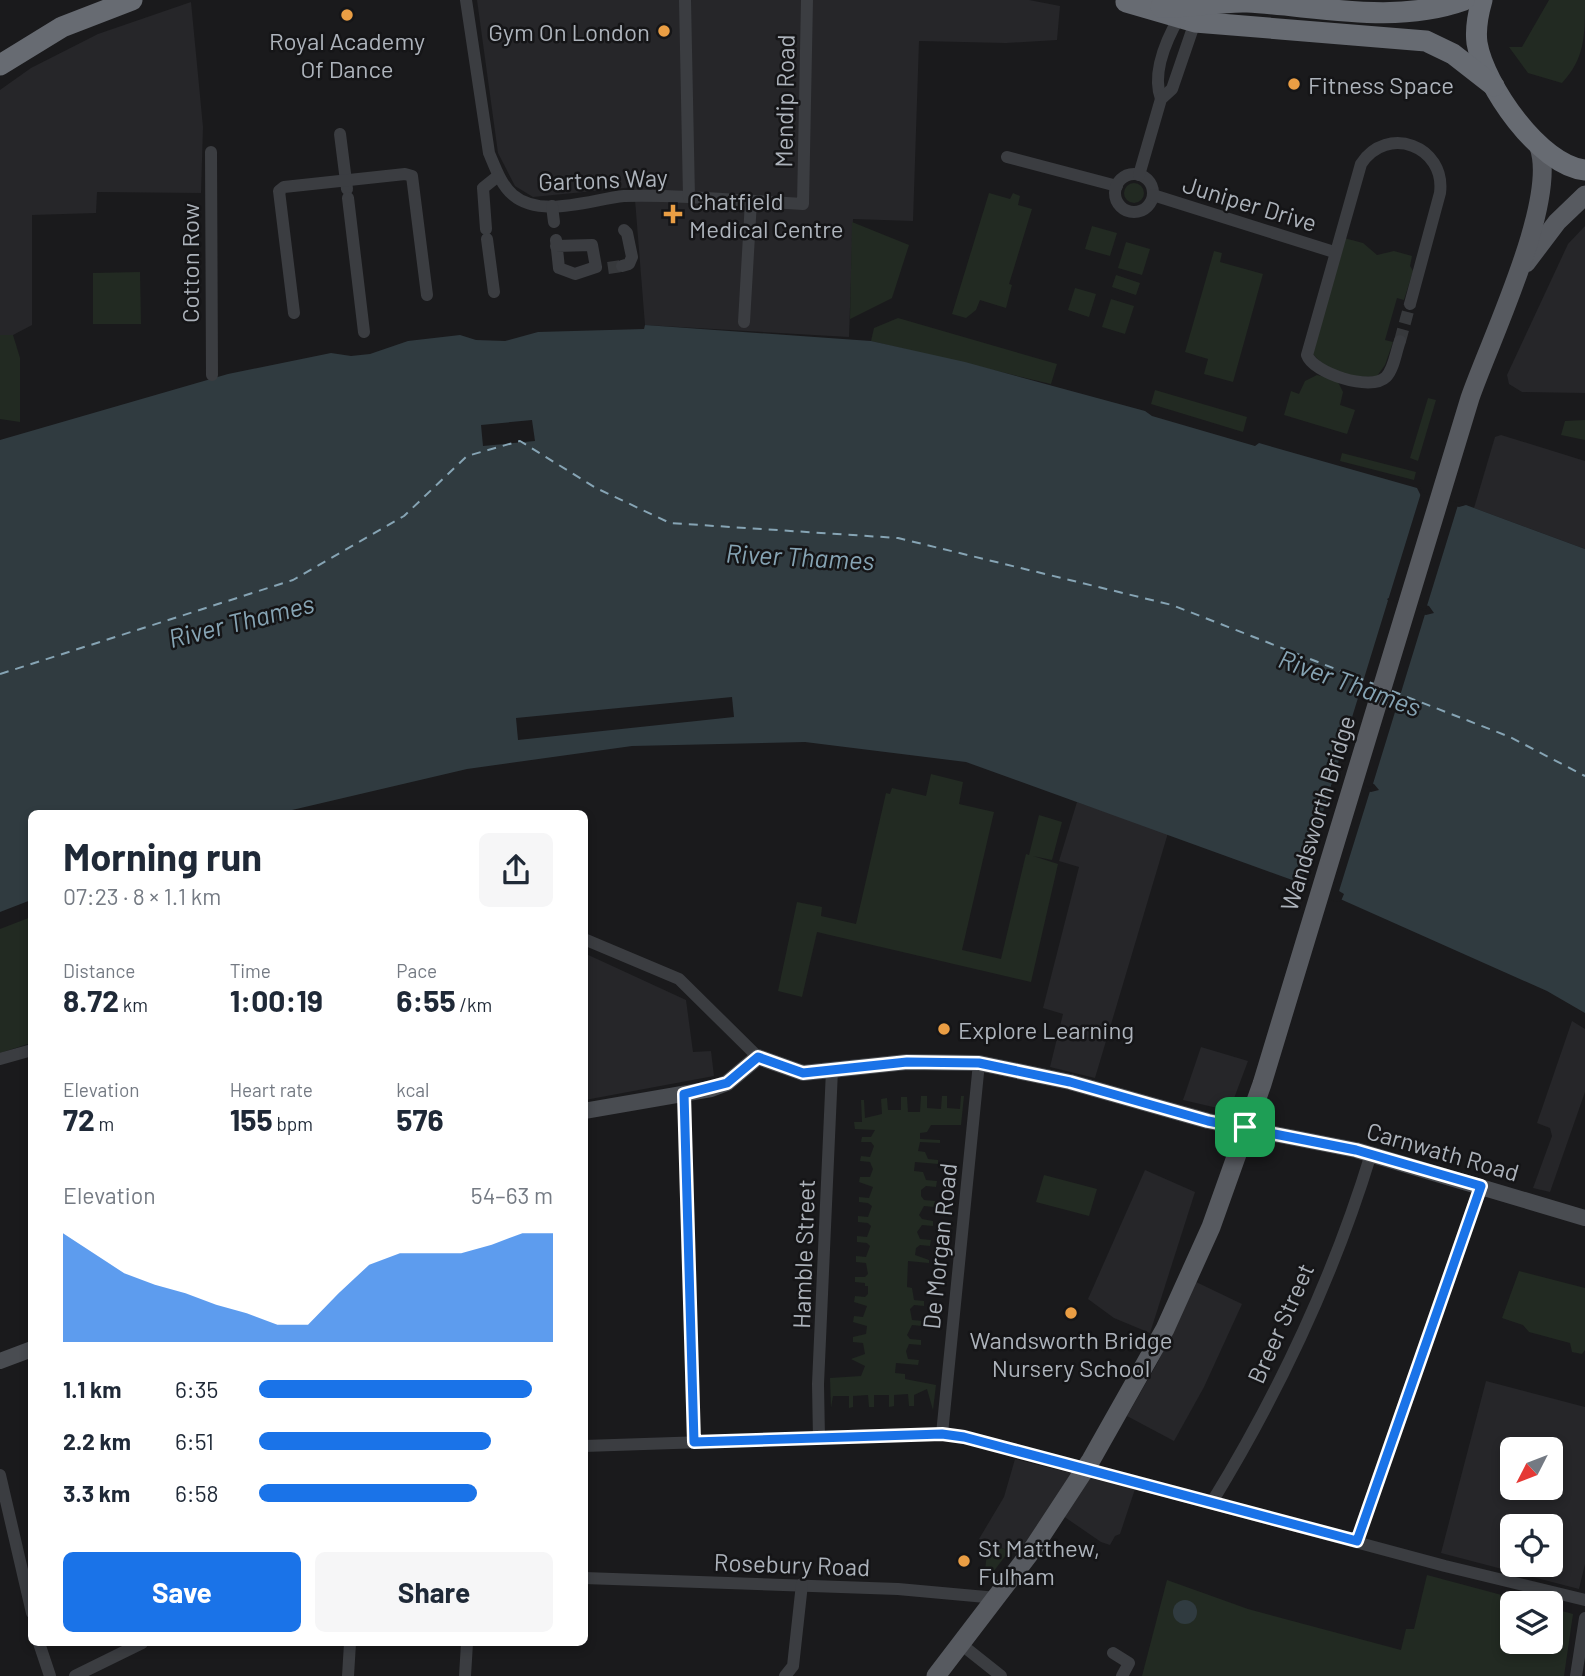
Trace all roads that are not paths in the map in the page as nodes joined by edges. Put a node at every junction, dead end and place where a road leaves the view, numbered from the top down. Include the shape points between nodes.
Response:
1 (132, 0) edge
2 (466, 0) edge
3 (685, 0) edge
4 (807, 0) edge
5 (1464, 0) edge
6 (1482, 0) edge
7 (1123, 1) edge
8 (1193, 9) edge
9 (0, 65) edge
10 (1494, 86) junction
11 (1160, 99) junction
12 (340, 134) dead end
13 (1539, 147) junction
14 (211, 152) dead end
15 (1007, 157) dead end
16 (1585, 170) edge
17 (1139, 175) junction
18 (498, 176) junction
19 (1117, 186) junction
20 (347, 188) junction
21 (1153, 195) junction
22 (1585, 195) edge
23 (689, 197) junction
24 (751, 201) junction
25 (803, 204) joint
26 (552, 206) junction
27 (554, 222) dead end
28 (624, 230) dead end
29 (1334, 252) junction
30 (622, 266) dead end
31 (608, 268) tunnel mouth
32 (594, 270) junction
33 (1521, 270) junction
34 (494, 292) dead end
35 (427, 295) dead end
36 (1410, 304) tunnel mouth
37 (294, 313) dead end
38 (744, 321) dead end
39 (363, 332) dead end
40 (1400, 341) tunnel mouth
41 (212, 375) dead end
42 (588, 941) edge
43 (28, 1051) edge
44 (758, 1057) junction
45 (0, 1059) edge
46 (979, 1063) junction
47 (832, 1070) junction
48 (684, 1094) junction
49 (588, 1110) edge
50 (1245, 1127) junction
51 (1371, 1154) junction
52 (1481, 1186) junction
53 (1585, 1218) edge
54 (28, 1350) edge
55 (0, 1361) edge
56 (942, 1434) junction
57 (819, 1439) junction
58 (694, 1442) junction
59 (588, 1446) edge
60 (1084, 1471) junction
61 (0, 1475) edge
62 (1212, 1502) junction
63 (1357, 1541) junction
64 (588, 1578) edge
65 (802, 1584) junction
66 (28, 1597) edge
67 (997, 1598) junction
68 (1585, 1600) edge
69 (1585, 1618) edge
70 (962, 1645) junction
71 (40, 1646) edge
72 (136, 1646) edge
73 (350, 1646) edge
74 (467, 1646) edge
75 (1113, 1653) dead end
76 (50, 1676) edge
77 (75, 1676) edge
78 (348, 1676) edge
79 (465, 1676) edge
80 (785, 1676) edge
81 (936, 1676) edge
82 (1001, 1676) edge
83 (1122, 1676) edge
84 (1576, 1676) edge

1 - 9 highway via 62,27
2 - 18 street, Gartons Way via 489,153
3 - 23 street
4 - 25 street, Mendip Road
5 - 8 highway via 1437,9 1401,12 1327,11 1249,2
6 - 10 highway via 1477,41
7 - 8 highway
8 - 10 highway via 1426,41 1453,54
8 - 11 street via 1172,89
8 - 11 street via 1170,32 1155,83
10 - 13 highway
11 - 17 street
12 - 20 street
13 - 16 highway via 1560,164
13 - 33 main road via 1544,177
14 - 41 street, Cotton Row
15 - 19 street
17 - 19 street via 1128,175
17 - 21 street, Juniper Drive via 1151,185
18 - 26 street, Gartons Way via 513,195 528,203
18 - 34 street via 483,188
19 - 21 street, Juniper Drive via 1116,198 1128,211 1144,209
20 - 35 street via 412,176
20 - 37 street via 284,187 279,191
20 - 39 street
21 - 29 street, Juniper Drive
22 - 33 main road via 1557,222
23 - 24 street, Gartons Way
23 - 26 street, Gartons Way via 629,196
24 - 25 street, Gartons Way
24 - 38 street
26 - 27 street
28 - 30 street via 632,257
29 - 36 street, Juniper Drive via 1365,158 1391,142 1418,147 1436,163 1441,184
29 - 40 street, Juniper Drive via 1307,348 1309,361 1321,370 1375,383 1389,373
31 - 32 street
32 - 32 street via 566,272 559,268 556,243 592,245
33 - 50 main road, Wandsworth Bridge via 1480,368 1454,448 1262,1084
42 - 44 street via 679,979
43 - 45 street
44 - 47 street, Carnwath Road via 803,1073
44 - 48 street via 727,1083
46 - 47 street, Carnwath Road via 907,1062
46 - 50 street, Carnwath Road
46 - 56 street, De Morgan Road
47 - 57 street, Hamble Street
48 - 49 street
48 - 58 street
50 - 51 street, Carnwath Road
50 - 60 main road, Wandsworth Bridge via 1216,1215 1165,1329
51 - 52 street, Carnwath Road
51 - 62 street, Breer Street via 1308,1318
52 - 53 street, Carnwath Road
52 - 63 street
54 - 55 street
56 - 57 street
56 - 60 street
57 - 58 street
58 - 59 street
60 - 62 street
60 - 67 main road, Wandsworth Bridge
61 - 66 street
62 - 63 street
63 - 68 street
64 - 65 street, Rosebury Road
65 - 67 street, Rosebury Road
65 - 80 street via 793,1666
67 - 70 main road, Wandsworth Bridge
69 - 84 street
70 - 81 main road, Wandsworth Bridge
70 - 82 street
71 - 76 street
72 - 77 street
73 - 78 street
74 - 79 street
75 - 83 street via 1129,1663

